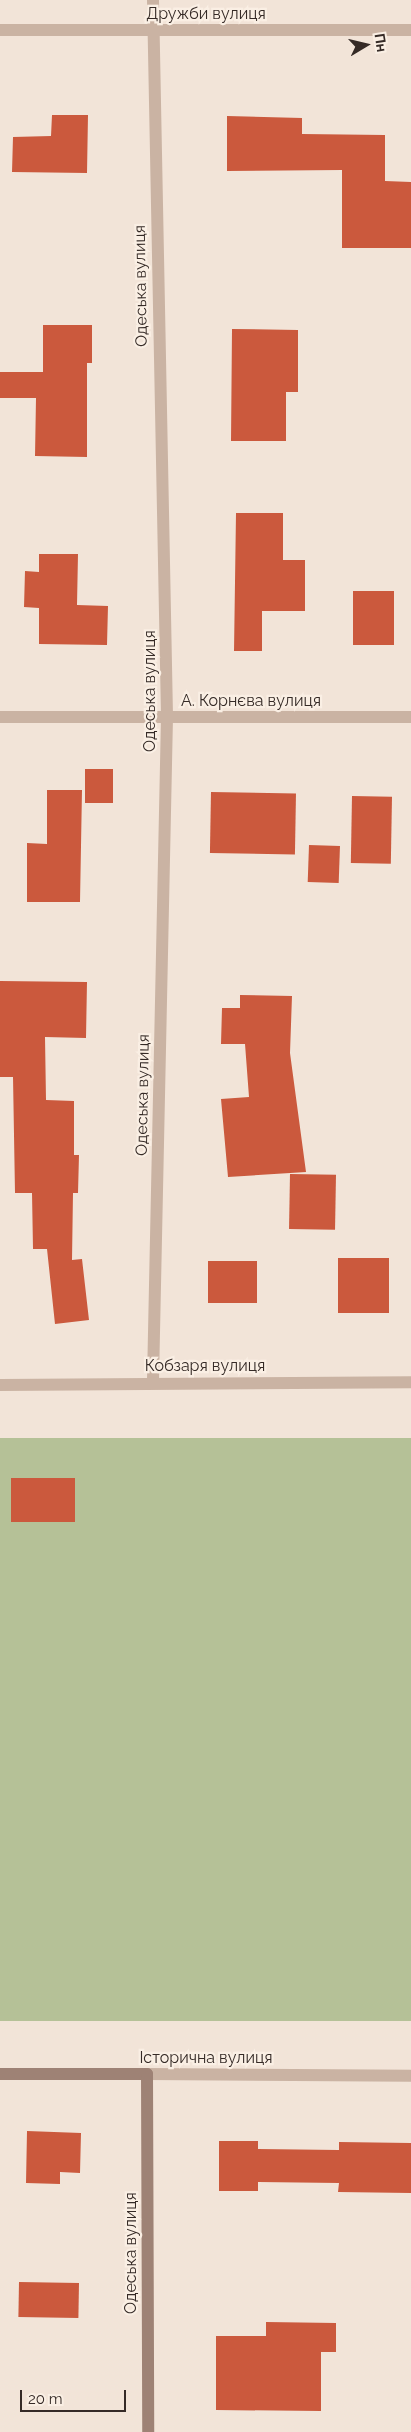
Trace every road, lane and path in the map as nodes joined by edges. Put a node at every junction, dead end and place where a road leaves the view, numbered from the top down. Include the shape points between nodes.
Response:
1 (153, 0) edge
2 (0, 30) edge
3 (152, 30) junction
4 (411, 30) edge
5 (0, 717) edge
6 (167, 717) junction
7 (411, 717) edge
8 (153, 1382) junction
9 (411, 1382) edge
10 (0, 1385) edge
11 (0, 2074) edge
12 (147, 2074) junction
13 (411, 2076) edge
14 (148, 2432) edge

1 - 3 street, Одеська вулиця
2 - 3 street, Дружби вулиця
3 - 4 street, Дружби вулиця
3 - 6 street, Одеська вулиця
5 - 6 street, А. Корнєва вулиця
6 - 7 street, А. Корнєва вулиця
6 - 8 street, Одеська вулиця
8 - 9 street, Кобзаря вулиця
8 - 10 street, Кобзаря вулиця
11 - 12 street, Історична вулиця
12 - 13 street, Історична вулиця
12 - 14 street, Одеська вулиця

